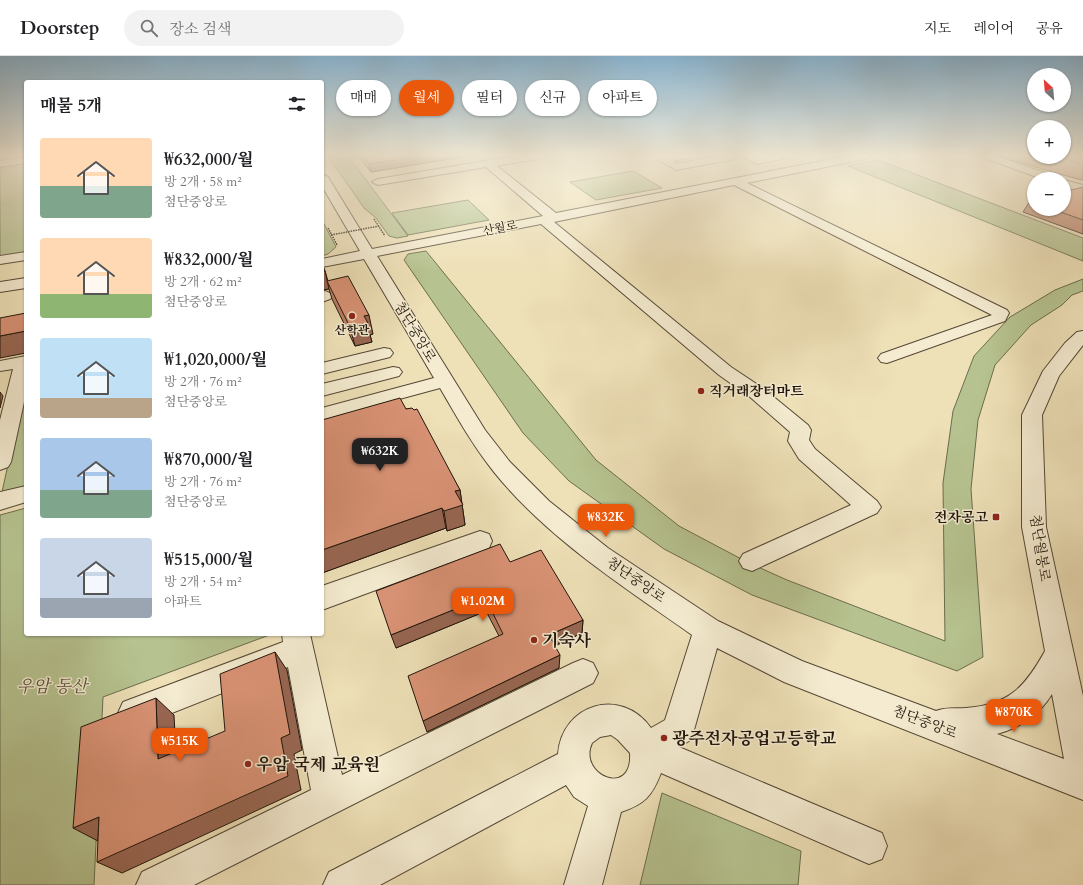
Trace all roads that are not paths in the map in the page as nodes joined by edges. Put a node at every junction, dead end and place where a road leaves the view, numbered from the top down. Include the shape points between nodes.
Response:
1 (329, 195) edge
2 (524, 195) edge
3 (673, 195) edge
4 (763, 195) edge
5 (549, 219) junction
6 (368, 254) junction
7 (24, 256) edge
8 (0, 260) edge
9 (324, 263) edge
10 (24, 282) edge
11 (0, 287) edge
12 (1083, 336) edge
13 (384, 353) dead end
14 (887, 358) dead end
15 (24, 361) edge
16 (24, 364) edge
17 (0, 366) edge
18 (324, 368) edge
19 (393, 372) dead end
20 (324, 378) edge
21 (19, 380) junction
22 (445, 381) junction
23 (0, 384) edge
24 (326, 389) edge
25 (330, 412) edge
26 (0, 462) edge
27 (24, 495) edge
28 (0, 502) edge
29 (480, 541) dead end
30 (752, 560) dead end
31 (324, 597) edge
32 (708, 630) junction
33 (297, 642) edge
34 (1059, 652) junction
35 (582, 673) dead end
36 (112, 722) edge
37 (929, 724) junction
38 (645, 749) junction
39 (574, 763) junction
40 (1083, 772) edge
41 (1083, 783) edge
42 (608, 796) junction
43 (330, 797) junction
44 (869, 846) dead end
45 (155, 885) edge
46 (342, 885) edge
47 (583, 885) edge

1 - 6 street, 첨단중앙로
2 - 5 street
3 - 5 street, 산월로
4 - 14 street via 1001,313 999,318
5 - 6 street, 산월로
5 - 30 street via 725,371 757,393 801,430 798,441 802,449 869,507
6 - 9 street, 산월로
6 - 22 street, 첨단중앙로
7 - 8 street
10 - 11 street
12 - 34 street, 첨단월봉로 via 1071,347 1050,375 1032,415 1034,527
13 - 18 street
15 - 17 street
16 - 21 street
19 - 24 street
20 - 24 street
21 - 23 street
21 - 26 street
22 - 25 street
22 - 32 street, 첨단중앙로 via 478,435 502,467 541,507 599,555
24 - 25 street
27 - 28 street
29 - 31 street
32 - 37 street, 첨단중앙로 via 794,672
32 - 38 street via 678,730
33 - 36 street
33 - 43 street
34 - 37 street via 1047,677 1029,700 1012,713 993,721 969,725
34 - 40 street, 첨단월봉로
35 - 43 street
37 - 41 street, 첨단중앙로
38 - 39 street via 632,729 611,719 600,720 590,723 576,740 573,751
38 - 42 street via 645,773 639,783 631,791 620,796
38 - 44 street
39 - 42 street via 578,775 586,785
39 - 46 street
42 - 47 street
43 - 45 street

